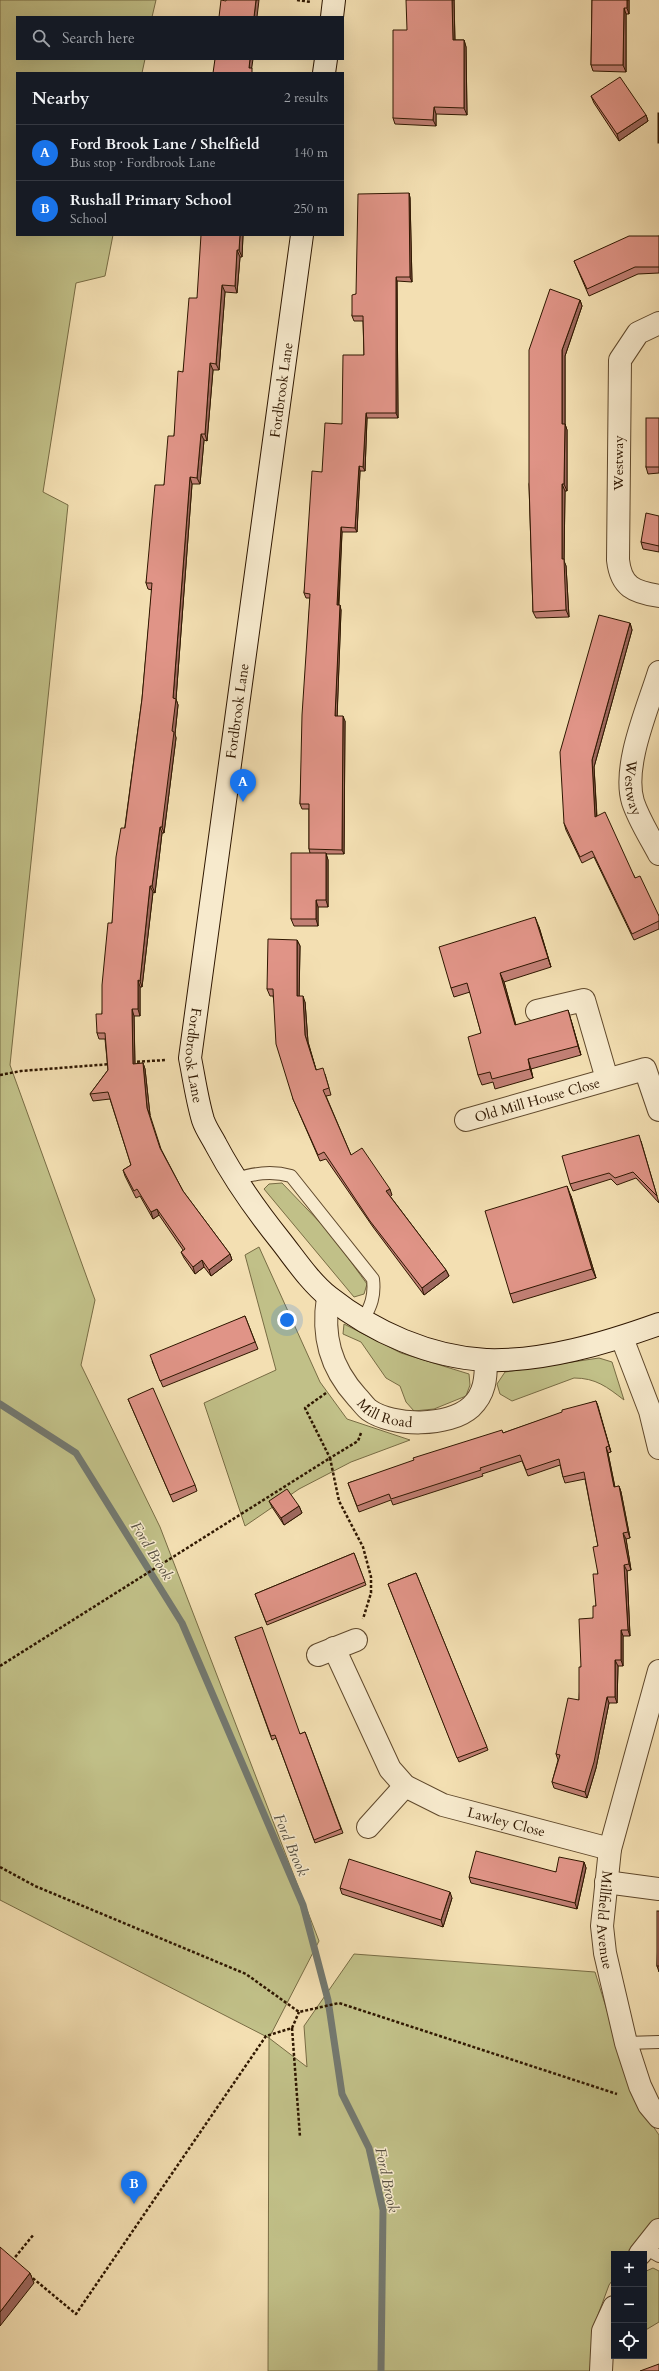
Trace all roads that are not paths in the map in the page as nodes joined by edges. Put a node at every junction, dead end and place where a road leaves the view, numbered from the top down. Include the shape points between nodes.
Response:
1 (334, 0) edge
2 (332, 16) edge
3 (326, 60) edge
4 (324, 72) edge
5 (302, 236) edge
6 (659, 323) edge
7 (659, 596) edge
8 (659, 672) edge
9 (659, 854) edge
10 (537, 1010) dead end
11 (607, 1079) junction
12 (659, 1110) edge
13 (466, 1120) dead end
14 (234, 1179) junction
15 (328, 1296) junction
16 (363, 1320) junction
17 (659, 1324) edge
18 (622, 1338) junction
19 (486, 1360) junction
20 (659, 1448) edge
21 (356, 1640) road end
22 (659, 1671) edge
23 (405, 1786) junction
24 (368, 1827) dead end
25 (610, 1849) junction
26 (606, 1882) junction
27 (659, 1889) edge
28 (659, 2042) edge
29 (626, 2043) junction
30 (654, 2111) edge
31 (659, 2230) edge
32 (648, 2253) edge
33 (611, 2314) edge
34 (601, 2371) edge

1 - 2 street
3 - 4 street
5 - 14 street, Fordbrook Lane via 190,1058 203,1120
6 - 7 street, Westway via 638,334 620,360 618,560 620,575 628,584 640,593
8 - 9 street, Westway via 631,762 630,783 633,802
10 - 11 street, Old Mill House Close via 584,1000
11 - 12 street, Old Mill House Close via 645,1068
11 - 13 street, Old Mill House Close
14 - 15 street, Fordbrook Lane
14 - 16 lane via 258,1172 291,1176 373,1279 372,1305
15 - 16 street, Fordbrook Lane
15 - 19 street, Mill Road via 326,1337 342,1380 369,1410 394,1420 423,1424 452,1416 470,1408 482,1392 486,1380
16 - 19 street, Fordbrook Lane via 415,1346
17 - 18 street
18 - 19 street via 568,1351
18 - 20 street via 650,1410
21 - 23 street, Lawley Close via 326,1651 387,1762
22 - 25 street, Millfield Avenue
23 - 24 street
23 - 25 street, Lawley Close via 443,1805
25 - 26 street, Millfield Avenue
26 - 27 street
26 - 29 street, Millfield Avenue via 602,1926 605,1953
28 - 29 lane
29 - 30 street, Millfield Avenue
31 - 32 street
33 - 34 street via 604,2331

